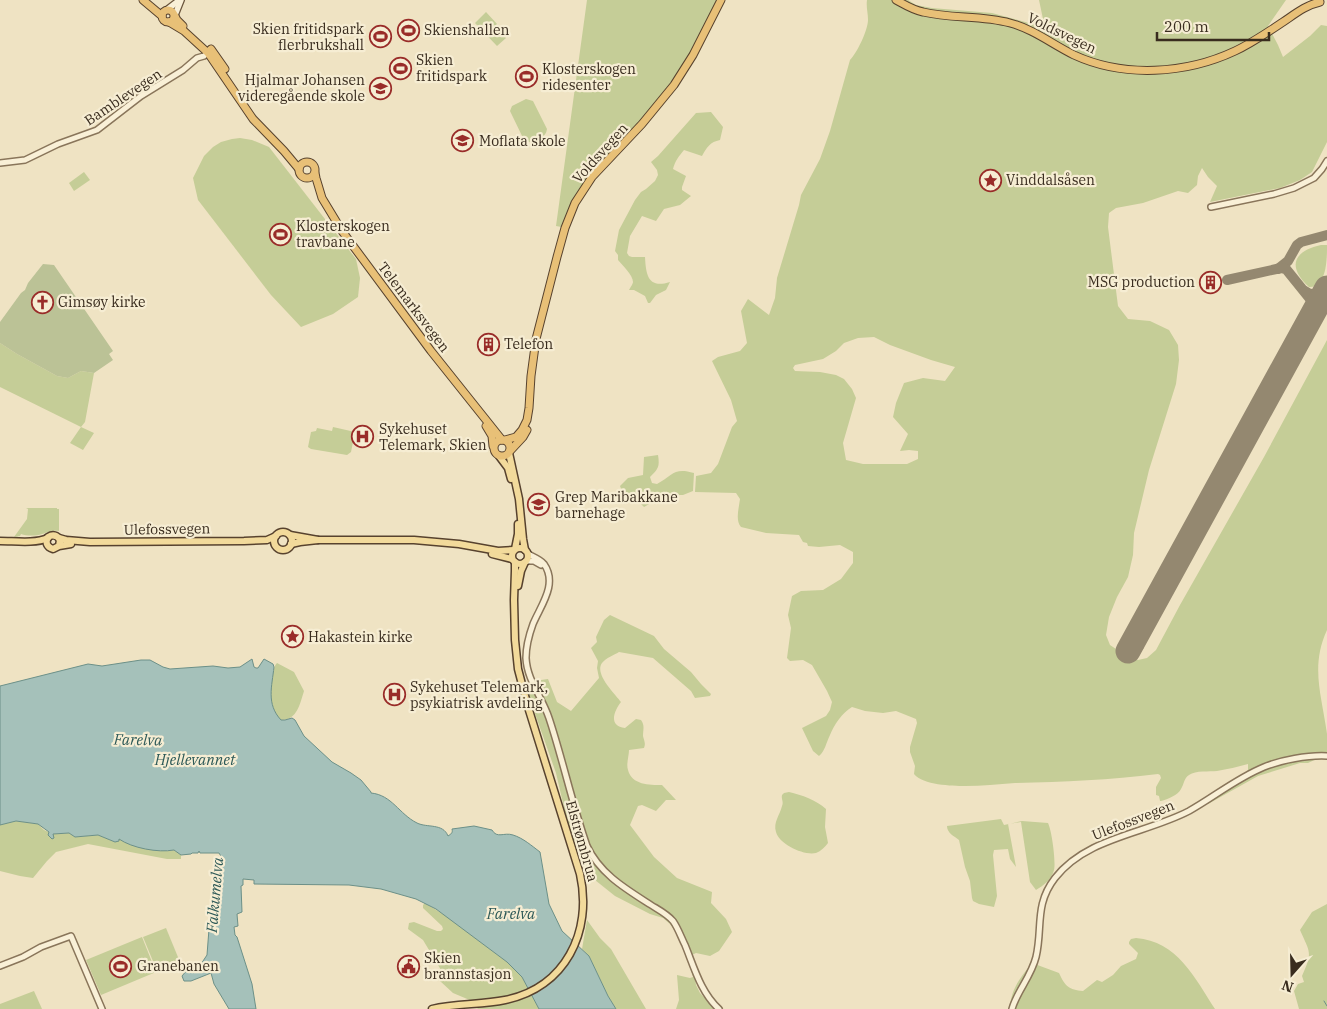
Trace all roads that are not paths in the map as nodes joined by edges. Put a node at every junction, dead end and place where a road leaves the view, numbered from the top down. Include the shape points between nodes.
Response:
1 (143, 0) edge
2 (147, 0) edge
3 (180, 0) edge
4 (721, 0) edge
5 (896, 0) edge
6 (1306, 0) edge
7 (1322, 2) edge
8 (165, 12) junction
9 (1296, 13) junction
10 (173, 18) junction
11 (207, 49) junction
12 (284, 151) junction
13 (1327, 161) edge
14 (0, 162) edge
15 (305, 162) junction
16 (299, 169) junction
17 (316, 173) junction
18 (308, 179) junction
19 (321, 196) junction
20 (1211, 207) dead end
21 (532, 370) junction
22 (474, 406) junction
23 (503, 440) junction
24 (494, 446) junction
25 (509, 452) junction
26 (499, 456) junction
27 (290, 535) junction
28 (276, 536) junction
29 (48, 538) junction
30 (59, 538) junction
31 (318, 540) junction
32 (244, 541) junction
33 (0, 542) edge
34 (90, 542) junction
35 (291, 544) junction
36 (452, 544) junction
37 (47, 545) junction
38 (276, 545) junction
39 (59, 546) junction
40 (515, 549) junction
41 (527, 552) junction
42 (514, 560) junction
43 (525, 562) junction
44 (547, 570) junction
45 (514, 612) junction
46 (1327, 756) edge
47 (0, 966) edge
48 (102, 1009) edge
49 (432, 1009) edge
50 (719, 1009) edge
51 (1012, 1009) edge

1 - 8 highway, Telemarksvegen
2 - 8 highway, Telemarksvegen
3 - 8 main road
3 - 10 main road
4 - 21 highway, Voldsvegen via 674,85 592,177 575,203 557,257 536,339
5 - 9 highway, Voldsvegen via 923,12 1011,23 1084,59 1136,70 1176,68 1219,58 1256,40
6 - 9 highway, Voldsvegen
7 - 9 highway, Voldsvegen via 1306,6
8 - 10 highway, Telemarksvegen via 172,11
8 - 10 highway, Telemarksvegen via 164,20
10 - 11 highway, Telemarksvegen
11 - 12 highway, Telemarksvegen via 250,114
11 - 14 street, Bamblevegen via 183,70 141,96 97,130 28,159
12 - 15 highway, Telemarksvegen
12 - 16 highway, Telemarksvegen
13 - 20 street via 1314,178 1287,191
15 - 16 highway
15 - 17 highway, Telemarksvegen via 316,168
16 - 18 highway, Telemarksvegen via 300,175
17 - 18 highway
17 - 19 highway, Telemarksvegen
18 - 19 highway, Telemarksvegen
19 - 22 highway, Telemarksvegen via 347,237
21 - 23 highway, Voldsvegen via 527,420 516,437
21 - 25 highway, Voldsvegen via 534,401 530,423 523,437
22 - 23 highway, Telemarksvegen
22 - 24 highway, Telemarksvegen
23 - 24 highway
23 - 25 highway via 509,444
24 - 26 highway via 494,452
25 - 26 highway
25 - 41 main road
26 - 40 main road via 508,468 516,504 518,527
27 - 28 main road via 284,532
27 - 31 main road
27 - 35 main road
28 - 32 main road, Ulefossvegen via 267,540
28 - 38 main road
29 - 30 main road via 54,535
29 - 33 main road
29 - 37 main road
30 - 34 main road, Ulefossvegen
30 - 39 main road
31 - 35 main road
31 - 36 main road via 414,540
32 - 34 main road, Ulefossvegen
32 - 38 main road, Ulefossvegen
33 - 37 main road
34 - 39 main road, Ulefossvegen
35 - 38 main road via 283,549
36 - 40 main road via 498,551
36 - 42 main road
37 - 39 main road via 54,549
40 - 41 main road
40 - 42 main road
41 - 43 main road
41 - 44 street via 540,560
42 - 43 main road via 520,564
42 - 45 main road, Elstrømbrua
43 - 44 street via 534,561
43 - 45 main road, Elstrømbrua
44 - 50 street via 549,590 528,638 527,664 550,720 587,846 606,873 674,922 700,984
45 - 49 main road, Elstrømbrua via 516,659 580,874 584,891 583,922 571,953 553,976 535,989 505,1000
46 - 51 street, Ulefossvegen via 1264,767 1188,811 1100,845 1066,867 1051,883 1043,900 1036,958
47 - 48 street via 71,936

